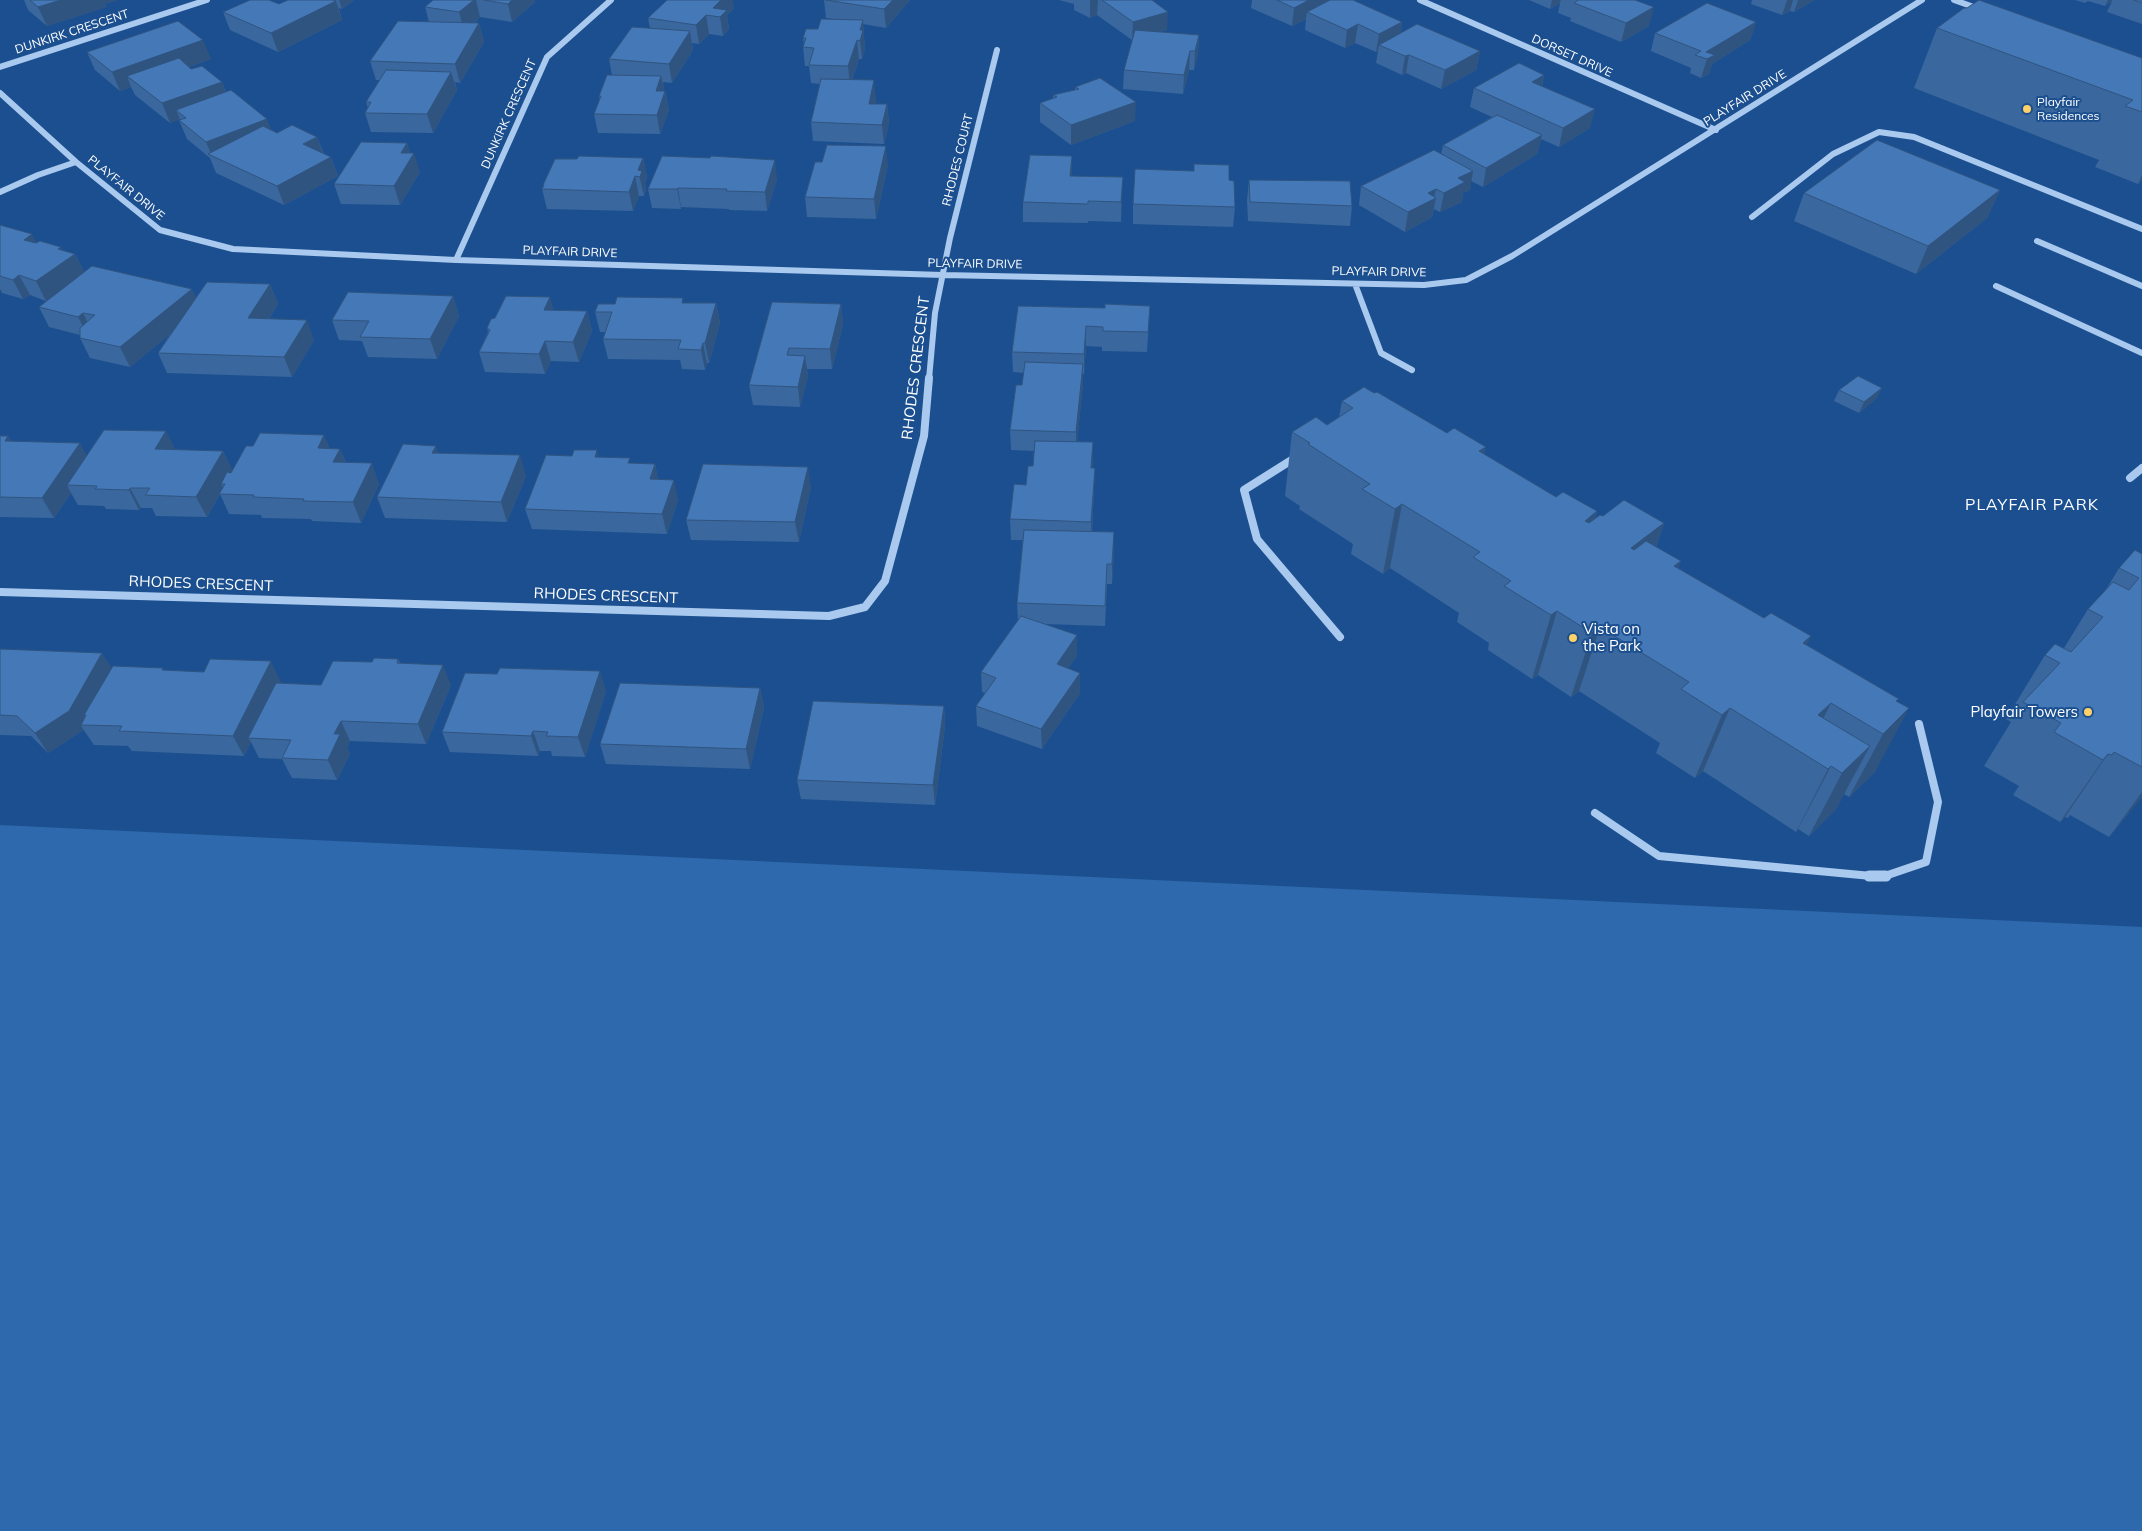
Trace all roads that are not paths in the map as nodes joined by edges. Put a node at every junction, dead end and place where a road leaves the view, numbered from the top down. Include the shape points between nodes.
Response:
1 (207, 0) edge
2 (611, 0) edge
3 (1420, 0) edge
4 (1922, 0) edge
5 (1954, 0) edge
6 (1991, 13) edge
7 (997, 50) dead end
8 (0, 67) edge
9 (0, 93) edge
10 (1716, 130) junction
11 (76, 162) junction
12 (0, 192) edge
13 (1752, 217) dead end
14 (2142, 229) edge
15 (2037, 241) dead end
16 (456, 260) junction
17 (943, 275) junction
18 (1355, 284) junction
19 (1996, 286) dead end
20 (2142, 286) edge
21 (2142, 353) edge
22 (1412, 370) dead end
23 (1302, 453) dead end
24 (2142, 468) edge
25 (2130, 478) dead end
26 (0, 592) edge
27 (1340, 637) dead end
28 (1919, 724) dead end
29 (1595, 813) dead end

1 - 8 street, DUNKIRK CRESCENT
2 - 16 street, DUNKIRK CRESCENT via 547,57
3 - 10 street, DORSET DRIVE
4 - 10 street, PLAYFAIR DRIVE
5 - 6 street
7 - 17 street, RHODES COURT
9 - 11 street, PLAYFAIR DRIVE
10 - 18 street, PLAYFAIR DRIVE via 1512,256 1466,280 1424,285
11 - 12 street
11 - 16 street, PLAYFAIR DRIVE via 160,230 233,250
13 - 14 street via 1833,154 1878,132 1914,137
15 - 20 street
16 - 17 street, PLAYFAIR DRIVE
17 - 18 street, PLAYFAIR DRIVE
17 - 26 street, RHODES CRESCENT via 934,313 924,436 885,582 865,607 829,616
18 - 22 street via 1381,353
19 - 21 street
23 - 27 lane via 1244,490 1257,539
24 - 25 street
28 - 29 street via 1938,802 1926,862 1882,878 1659,856

